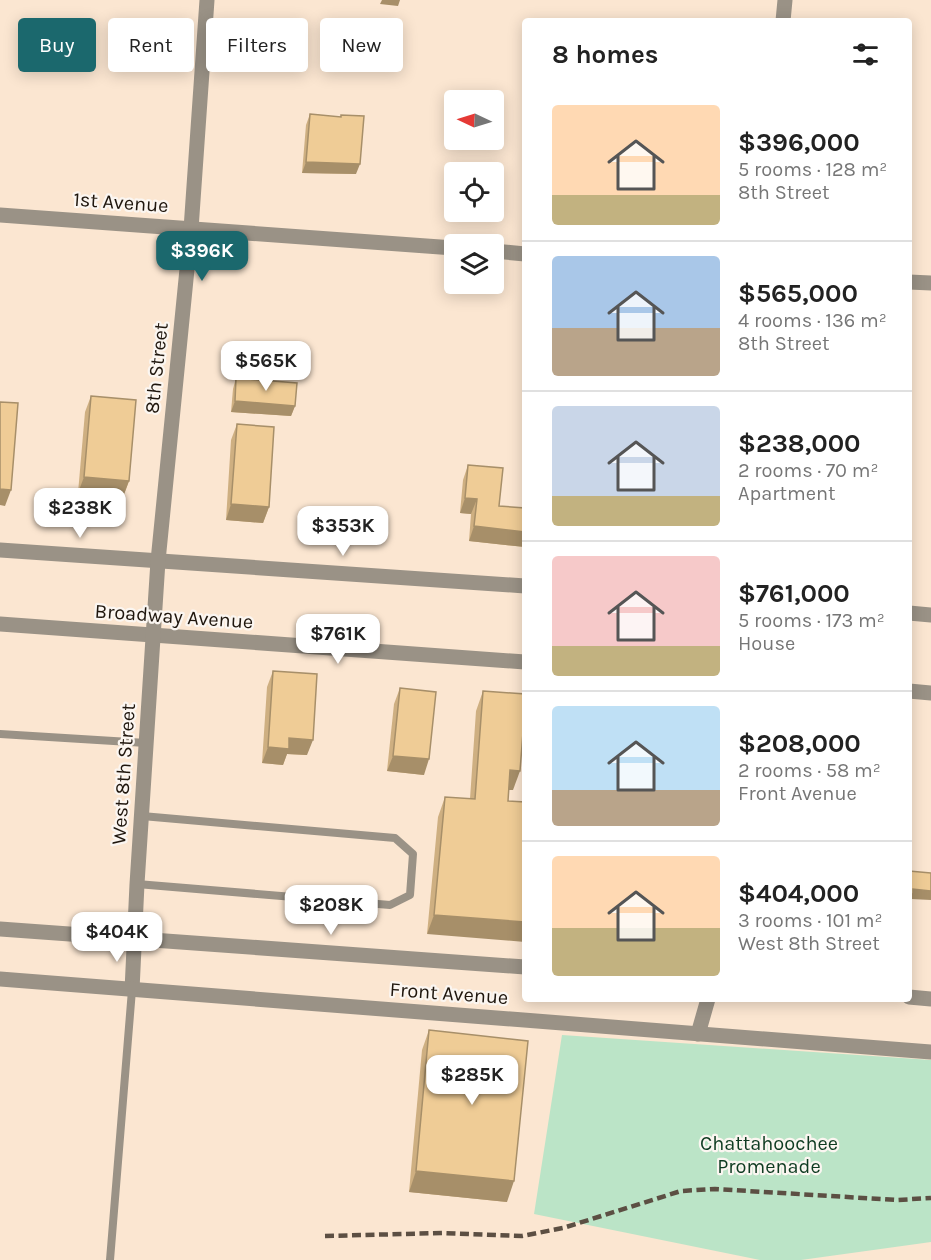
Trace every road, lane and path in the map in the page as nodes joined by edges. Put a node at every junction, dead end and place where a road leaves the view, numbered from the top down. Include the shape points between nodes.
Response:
1 (207, 0) edge
2 (785, 0) edge
3 (783, 18) edge
4 (0, 215) edge
5 (191, 229) junction
6 (444, 247) edge
7 (504, 252) edge
8 (522, 254) edge
9 (912, 282) edge
10 (931, 283) edge
11 (0, 550) edge
12 (158, 561) junction
13 (522, 586) edge
14 (912, 613) edge
15 (931, 615) edge
16 (0, 624) edge
17 (153, 635) junction
18 (522, 662) edge
19 (912, 691) edge
20 (931, 693) edge
21 (0, 734) edge
22 (146, 743) junction
23 (142, 816) junction
24 (137, 884) junction
25 (0, 928) edge
26 (134, 937) junction
27 (522, 967) edge
28 (0, 979) edge
29 (132, 990) junction
30 (912, 997) edge
31 (931, 999) edge
32 (707, 1002) edge
33 (698, 1034) junction
34 (931, 1052) edge
35 (110, 1260) edge

1 - 5 street, 8th Street
2 - 3 street
4 - 5 street, 1st Avenue
5 - 6 street, 1st Avenue
5 - 12 street, 8th Street
7 - 8 street
9 - 10 street
11 - 12 street
12 - 13 street
12 - 17 street, West 8th Street
14 - 15 street
16 - 17 street, Broadway Avenue
17 - 18 street, Broadway Avenue
17 - 22 street, West 8th Street
19 - 20 street
21 - 22 lane
22 - 23 street, West 8th Street
23 - 24 street, West 8th Street
23 - 24 lane via 395,838 413,855 410,895 390,905
24 - 26 street, West 8th Street
25 - 26 street, Front Avenue
26 - 27 street, Front Avenue
26 - 29 street, West 8th Street
28 - 29 street, Front Avenue
29 - 33 street, Front Avenue
29 - 35 lane
30 - 31 street
32 - 33 street
33 - 34 street, Front Avenue

